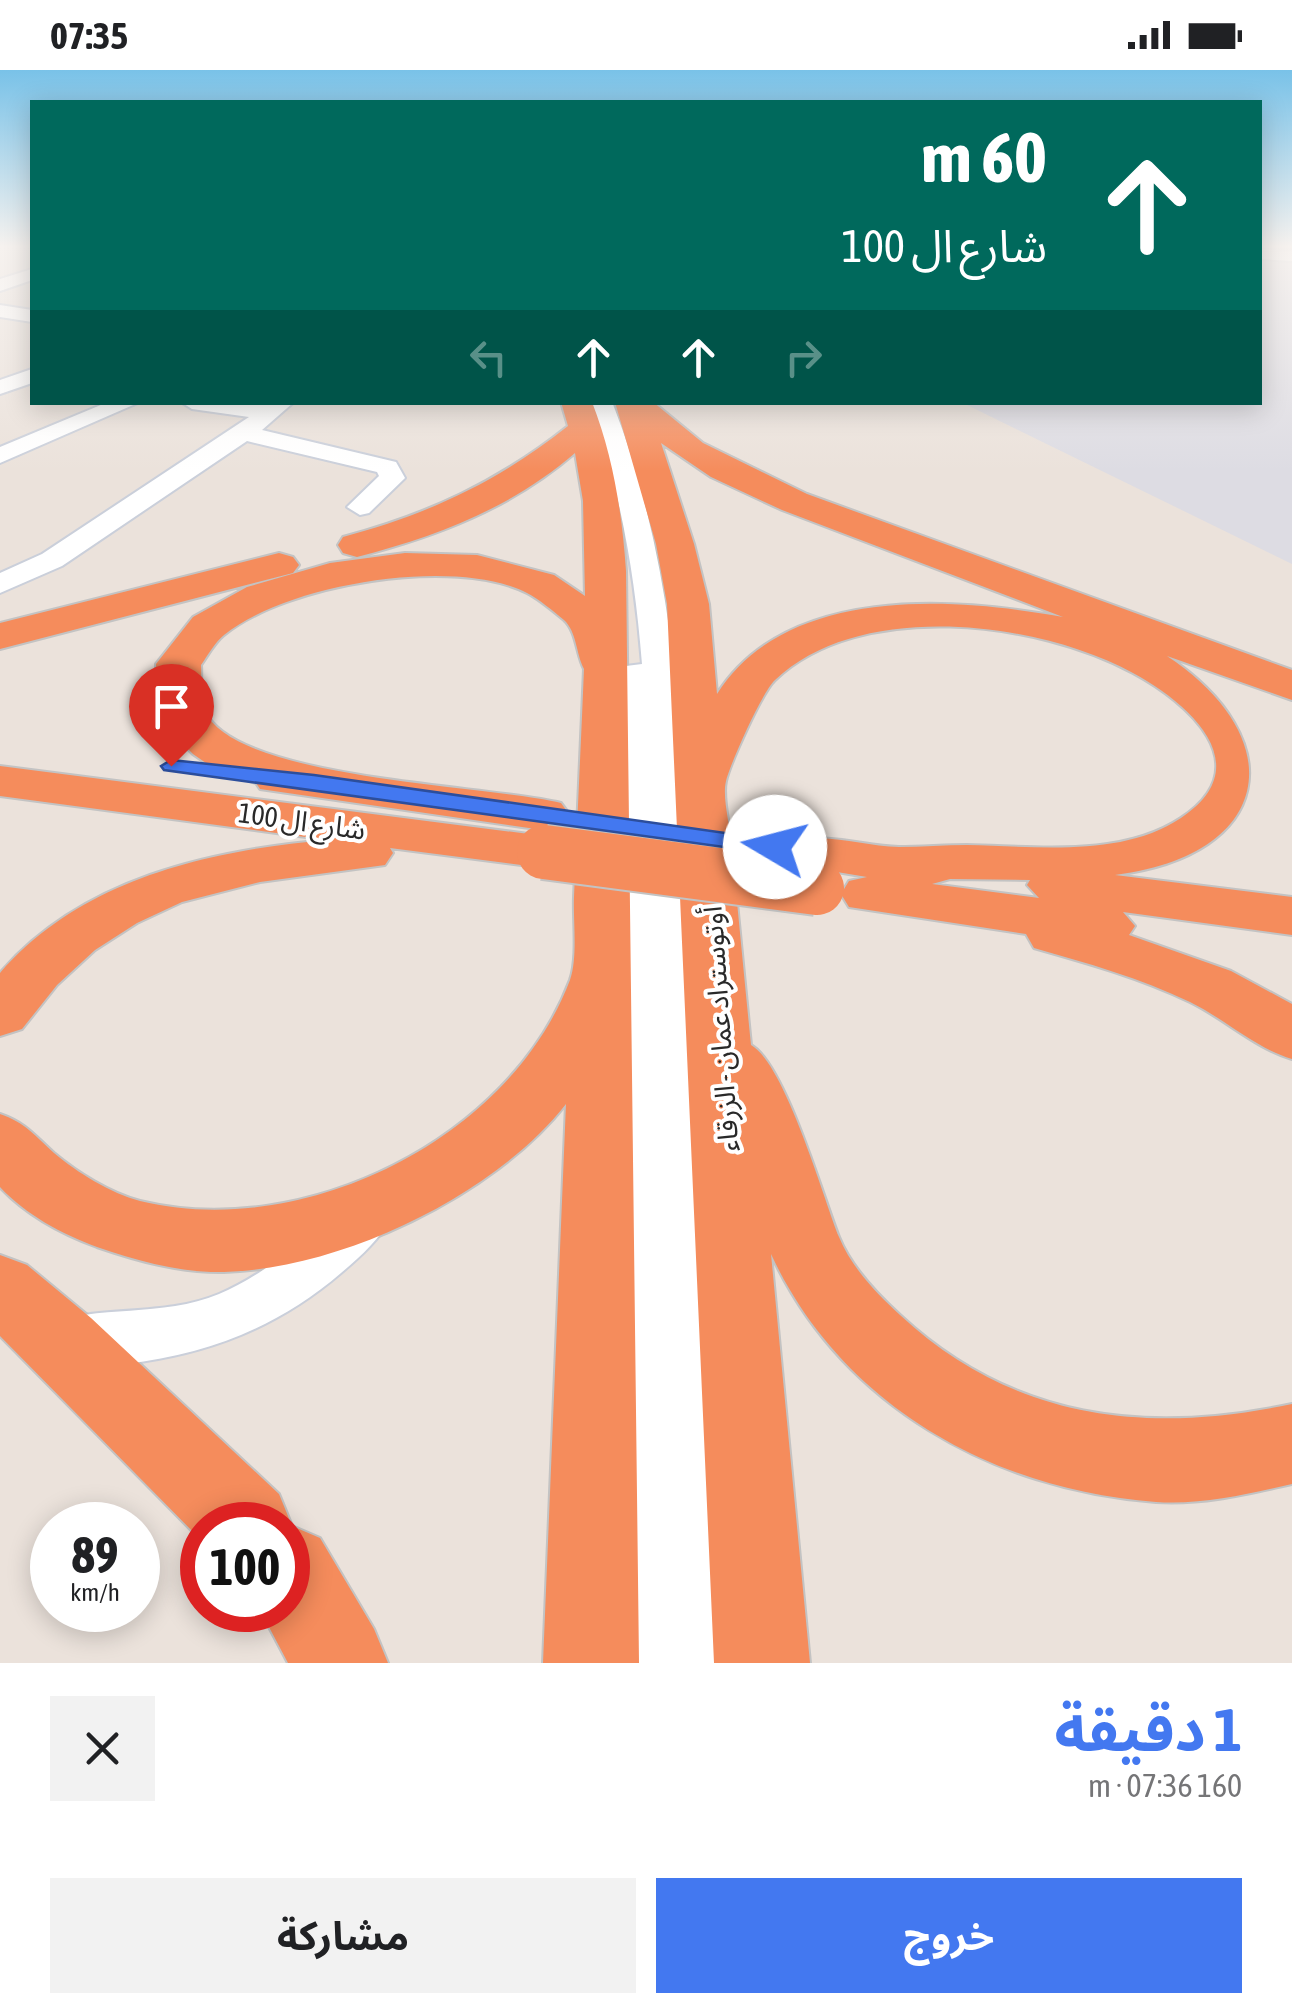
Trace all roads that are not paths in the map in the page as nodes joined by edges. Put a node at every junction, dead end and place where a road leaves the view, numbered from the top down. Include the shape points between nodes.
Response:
1 (30, 377) edge
2 (0, 387) edge
3 (123, 405) edge
4 (234, 405) edge
5 (603, 407) edge
6 (276, 408) edge
7 (244, 433) junction
8 (0, 456) edge
9 (360, 507) dead end
10 (0, 584) edge
11 (0, 636) edge
12 (606, 675) junction
13 (1292, 686) edge
14 (0, 747) edge
15 (703, 777) junction
16 (0, 781) edge
17 (314, 782) junction
18 (544, 833) junction
19 (478, 844) junction
20 (894, 864) junction
21 (815, 870) junction
22 (972, 908) junction
23 (1292, 916) edge
24 (1292, 952) edge
25 (603, 970) junction
26 (0, 1014) edge
27 (1292, 1036) edge
28 (721, 1045) junction
29 (0, 1141) edge
30 (381, 1201) junction
31 (0, 1288) edge
32 (64, 1343) junction
33 (1292, 1444) edge
34 (225, 1502) edge
35 (310, 1609) edge
36 (340, 1663) edge
37 (590, 1663) edge
38 (666, 1663) edge
39 (694, 1663) edge
40 (762, 1663) edge

1 - 2 street
3 - 8 street
4 - 6 street
5 - 11 highway via 511,488 449,518
5 - 12 highway
5 - 13 highway via 776,492
5 - 15 highway, أوتوستراد عمان - الزرقاء via 683,573
5 - 38 street via 634,553 638,624 630,877
5 - 39 street via 644,553 660,662
6 - 7 street
7 - 9 street via 387,467 392,478
7 - 10 street via 52,560
12 - 17 highway via 584,615 558,594 507,572 464,564 389,564 281,588 199,638 180,663 174,689 193,728 221,751
12 - 25 highway
14 - 17 highway, شارع ال 100
15 - 20 highway via 736,702 759,670 822,634 907,617 1004,620 1115,646 1208,702 1239,750 1242,775 1227,806 1194,832 1145,852 1084,862
15 - 28 highway, أوتوستراد عمان - الزرقاء
16 - 19 highway, شارع ال 100
17 - 18 highway, شارع ال 100
18 - 19 highway, شارع ال 100
18 - 21 highway, bridge
19 - 26 highway via 259,862 170,886 74,935 22,982
20 - 21 highway
20 - 23 highway
21 - 22 highway
22 - 24 highway
22 - 27 highway via 1176,973 1230,996
25 - 30 highway via 552,1075 516,1113 456,1160
25 - 37 highway
28 - 33 highway via 756,1107 818,1272 865,1332 944,1396 993,1422 1099,1456 1178,1464 1252,1458
28 - 40 highway, أوتوستراد عمان - الزرقاء
29 - 30 highway via 40,1184 73,1205 182,1240 304,1231
30 - 32 street via 286,1288 238,1314 186,1332
31 - 32 highway
32 - 34 highway
35 - 36 highway

